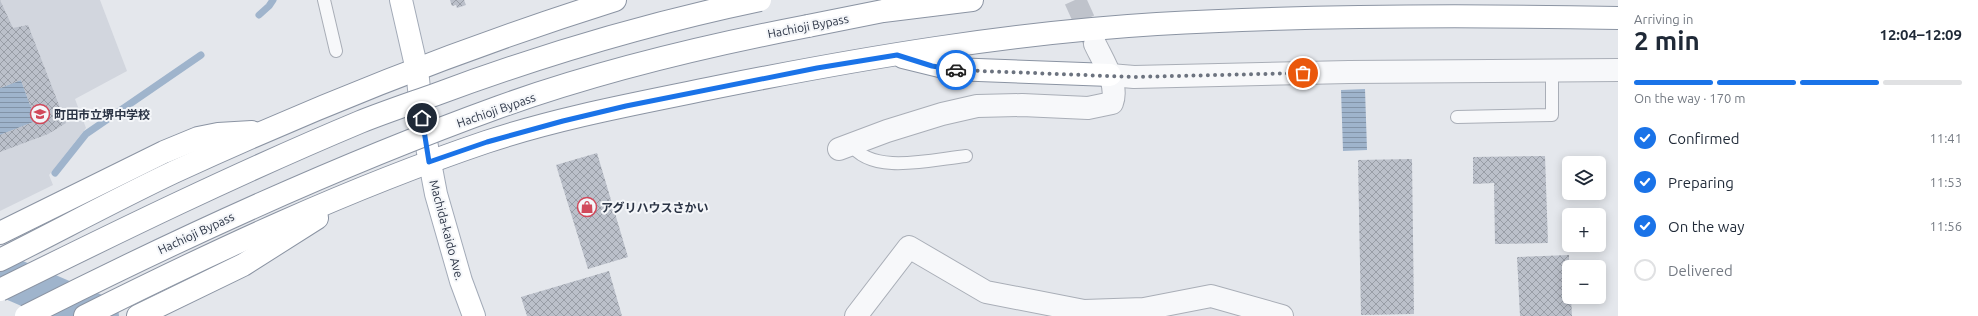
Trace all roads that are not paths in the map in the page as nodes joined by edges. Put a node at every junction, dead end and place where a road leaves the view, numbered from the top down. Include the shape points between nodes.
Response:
1 (324, 0) edge
2 (401, 0) edge
3 (615, 0) edge
4 (760, 0) edge
5 (972, 0) edge
6 (1618, 18) edge
7 (1095, 44) tunnel mouth
8 (336, 51) dead end
9 (897, 55) junction
10 (417, 70) junction
11 (1618, 70) edge
12 (1552, 71) junction
13 (1110, 75) junction
14 (1457, 117) dead end
15 (263, 132) junction
16 (845, 146) joint
17 (966, 156) dead end
18 (429, 162) junction
19 (374, 183) junction
20 (0, 233) edge
21 (0, 260) edge
22 (0, 290) edge
23 (1145, 312) edge
24 (1279, 315) edge
25 (26, 316) edge
26 (85, 316) edge
27 (138, 316) edge
28 (474, 316) edge
29 (856, 316) edge

1 - 8 lane
2 - 10 main road, Machida-kaido Ave.
3 - 10 main road
4 - 22 main road, bridge via 580,45 490,74 362,121 188,197
5 - 25 main road, Hachioji Bypass, bridge via 883,11 744,38 670,56 501,106 373,154 283,192 195,232
6 - 9 main road via 1412,17 1162,24 1052,34
7 - 13 street
9 - 13 main road via 952,70
9 - 18 main road via 810,69 626,106 505,136
10 - 15 main road
10 - 18 main road, Machida-kaido Ave.
11 - 12 street
12 - 13 street via 1134,77
12 - 14 lane via 1552,115
13 - 16 street via 1115,96 1112,104 1088,108 1022,104 976,106 942,114
15 - 20 main road via 218,134 198,138 164,152
15 - 21 main road via 173,173
16 - 17 lane via 869,160 888,164
18 - 19 main road
18 - 28 main road, Machida-kaido Ave. via 459,274
19 - 26 main road via 294,216
19 - 27 main road via 243,265
23 - 24 street via 1211,296
23 - 29 street via 1084,311 986,292 909,247

